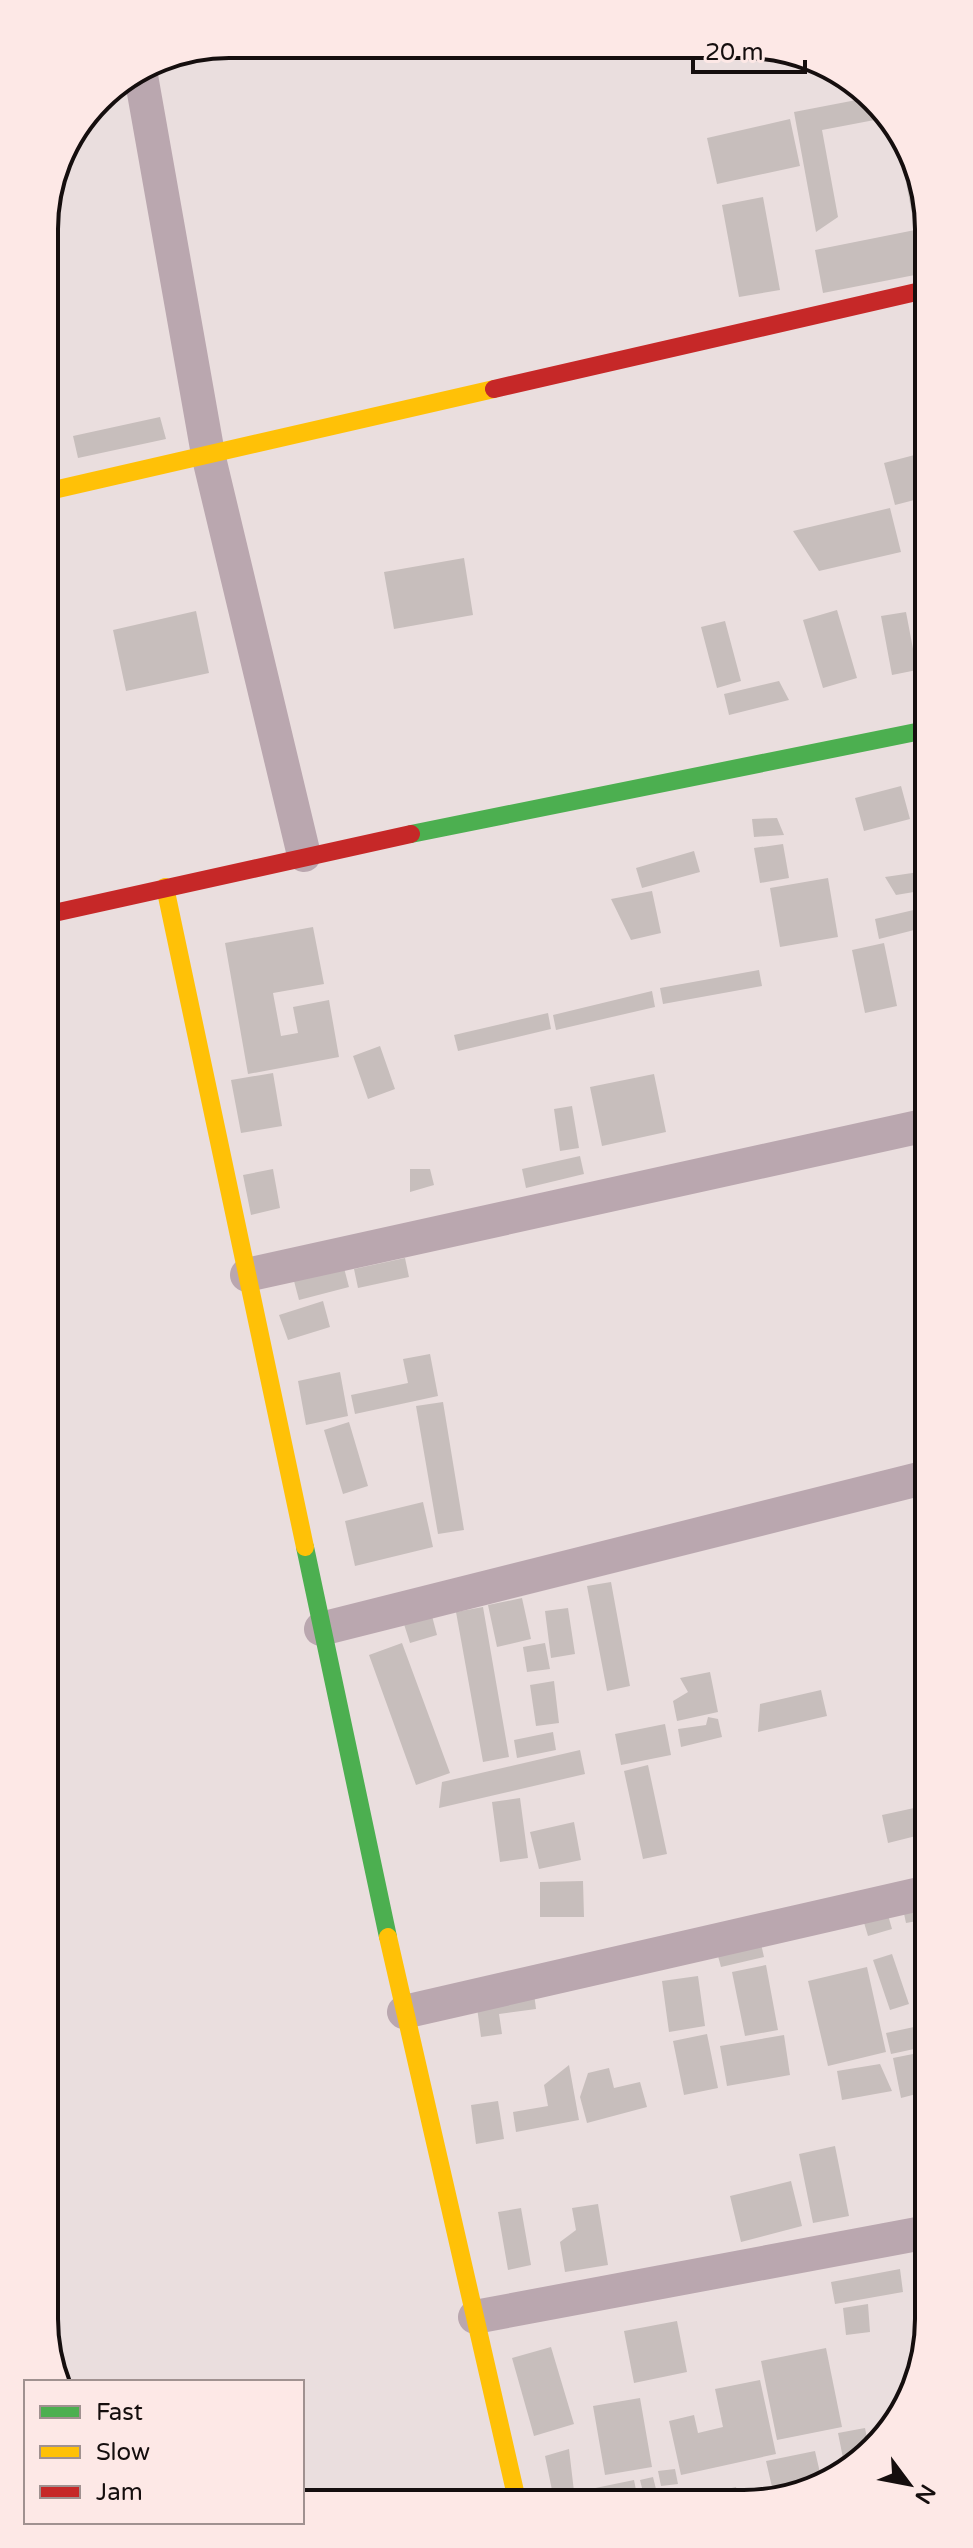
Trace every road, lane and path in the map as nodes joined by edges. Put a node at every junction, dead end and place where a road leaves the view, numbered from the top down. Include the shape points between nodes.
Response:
1 (142, 82) edge
2 (915, 292) edge
3 (208, 454) junction
4 (58, 489) edge
5 (915, 732) edge
6 (304, 855) junction
7 (165, 887) junction
8 (58, 912) edge
9 (915, 1128) edge
10 (247, 1275) junction
11 (915, 1480) edge
12 (321, 1629) junction
13 (915, 1895) edge
14 (404, 2012) junction
15 (915, 2234) edge
16 (475, 2317) junction
17 (515, 2490) edge

1 - 3 street
2 - 3 street
3 - 4 street
3 - 6 street
5 - 6 street
6 - 7 street
7 - 8 street
7 - 10 street
9 - 10 street
10 - 12 street
11 - 12 street
12 - 14 street
13 - 14 street
14 - 16 street
15 - 16 street
16 - 17 street

